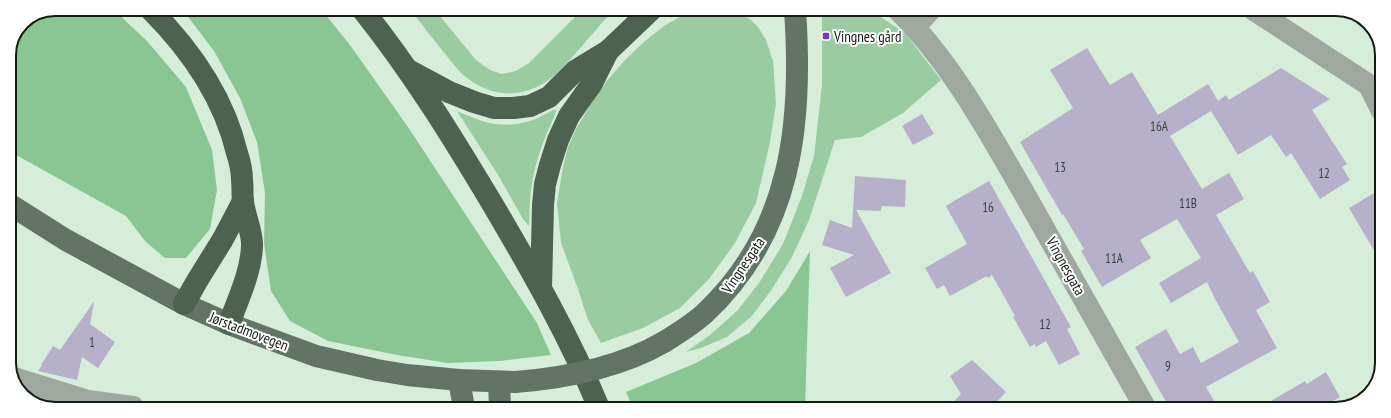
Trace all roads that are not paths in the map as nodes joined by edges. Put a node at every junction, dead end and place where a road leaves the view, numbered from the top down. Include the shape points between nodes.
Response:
1 (156, 16) edge
2 (367, 16) edge
3 (645, 16) edge
4 (795, 16) edge
5 (904, 16) edge
6 (925, 16) edge
7 (1263, 16) edge
8 (915, 27) junction
9 (608, 51) junction
10 (406, 69) junction
11 (1375, 87) edge
12 (243, 201) junction
13 (16, 208) edge
14 (541, 288) junction
15 (184, 304) junction
16 (229, 324) junction
17 (20, 380) edge
18 (459, 380) junction
19 (507, 382) junction
20 (88, 402) edge
21 (463, 402) edge
22 (502, 402) edge
23 (596, 402) edge
24 (1142, 402) edge

1 - 12 highway via 204,75 223,110 238,154
2 - 10 highway
3 - 9 highway
4 - 19 main road, Vingnesgata, bridge via 797,94 791,152 776,208 752,256 736,279 703,315 648,352 599,368 556,377
5 - 8 street, Vingnesgata
6 - 8 street
7 - 11 street
8 - 24 street, Vingnesgata via 971,102
9 - 10 highway via 575,71 549,97 530,106 513,108 494,108 474,102
9 - 14 highway via 591,85 569,116 550,165 543,205
10 - 14 highway via 456,144
12 - 15 highway
12 - 16 highway via 252,244 249,265
13 - 15 main road, Jørstadmovegen via 66,240
14 - 23 highway
15 - 16 main road, Jørstadmovegen
16 - 18 main road, Jørstadmovegen via 316,356 348,364 407,375
17 - 20 street
18 - 19 main road, Jørstadmovegen
18 - 21 main road
19 - 22 main road

